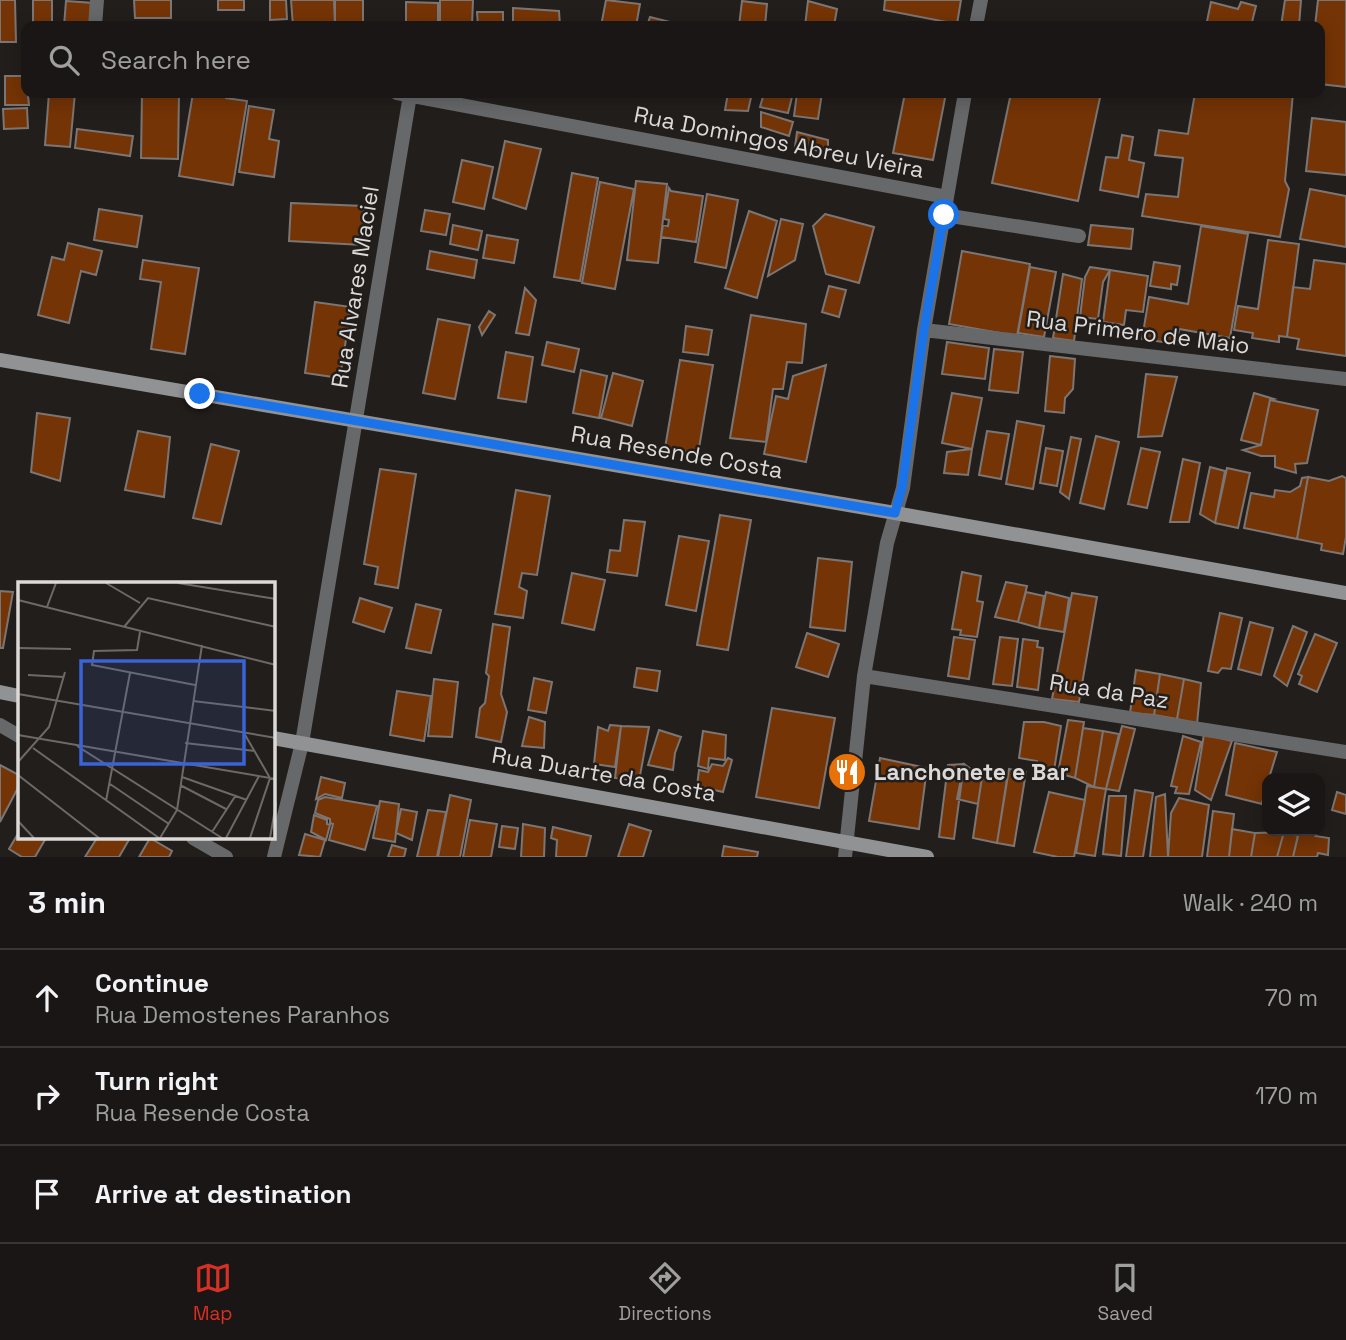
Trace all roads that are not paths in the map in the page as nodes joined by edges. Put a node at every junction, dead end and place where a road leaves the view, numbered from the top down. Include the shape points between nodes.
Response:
1 (97, 0) edge
2 (981, 0) edge
3 (95, 21) edge
4 (977, 21) edge
5 (402, 98) edge
6 (424, 98) edge
7 (964, 98) edge
8 (947, 197) junction
9 (944, 215) junction
10 (1079, 236) dead end
11 (924, 330) junction
12 (0, 360) edge
13 (1346, 379) edge
14 (357, 421) junction
15 (895, 513) junction
16 (1346, 593) edge
17 (864, 676) junction
18 (0, 692) edge
19 (18, 696) edge
20 (0, 725) edge
21 (18, 735) edge
22 (275, 738) edge
23 (302, 743) junction
24 (1346, 752) edge
25 (195, 839) edge
26 (846, 850) edge
27 (226, 857) edge
28 (274, 857) edge
29 (927, 857) edge

1 - 3 street
2 - 4 street
5 - 14 street, Rua Alvares Maciel
6 - 8 street, Rua Domingos Abreu Vieira
7 - 8 street
8 - 9 street
9 - 10 street
9 - 11 street
11 - 13 street, Rua Primero de Maio
11 - 15 street
12 - 14 main road, Rua Resende Costa
14 - 15 main road, Rua Resende Costa
14 - 23 street, Rua Alvares Maciel
15 - 16 main road, Rua Resende Costa
15 - 17 street
17 - 24 street, Rua da Paz
17 - 26 street
18 - 19 main road
20 - 21 street
22 - 23 main road, Rua Duarte da Costa
23 - 26 main road, Rua Duarte da Costa
23 - 28 street, Rua Alvares Maciel
25 - 27 street
26 - 29 main road, Rua Duarte da Costa

